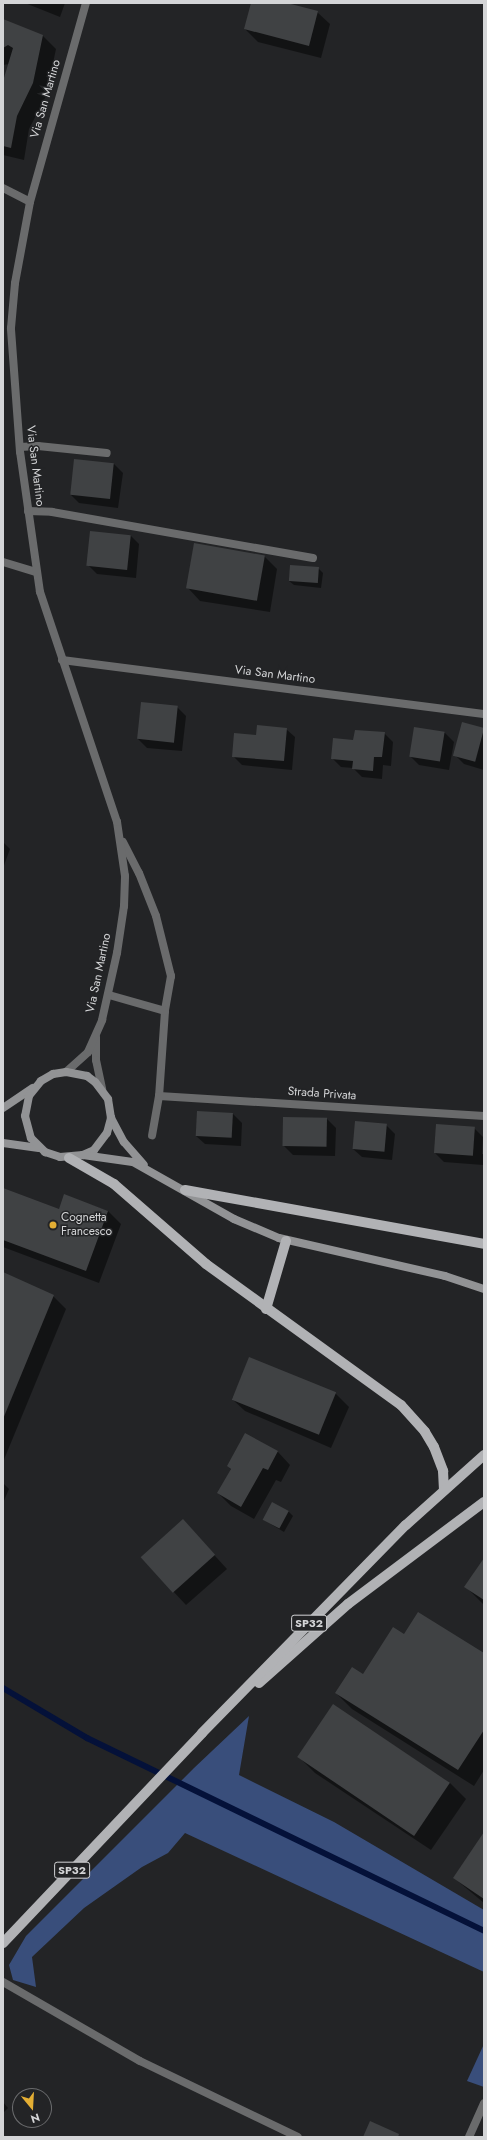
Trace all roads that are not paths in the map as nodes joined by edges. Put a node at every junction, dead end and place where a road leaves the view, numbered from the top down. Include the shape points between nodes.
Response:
1 (86, 3) edge
2 (3, 188) edge
3 (30, 202) junction
4 (20, 447) junction
5 (107, 453) dead end
6 (28, 511) junction
7 (313, 558) dead end
8 (3, 562) edge
9 (36, 572) junction
10 (62, 660) junction
11 (484, 714) edge
12 (119, 834) junction
13 (109, 996) junction
14 (165, 1011) junction
15 (96, 1037) junction
16 (66, 1072) junction
17 (37, 1085) junction
18 (102, 1089) junction
19 (159, 1096) junction
20 (3, 1108) edge
21 (484, 1116) edge
22 (111, 1118) junction
23 (152, 1135) dead end
24 (3, 1143) edge
25 (39, 1148) junction
26 (83, 1155) junction
27 (68, 1158) junction
28 (145, 1167) junction
29 (185, 1190) junction
30 (286, 1241) junction
31 (484, 1244) edge
32 (484, 1289) edge
33 (266, 1309) junction
34 (484, 1455) edge
35 (444, 1490) junction
36 (484, 1502) edge
37 (202, 1733) junction
38 (3, 1943) edge
39 (3, 1982) edge
40 (484, 2103) edge
41 (298, 2137) edge
42 (469, 2137) edge

1 - 3 street, Via San Martino
2 - 3 street
3 - 4 street, Via San Martino via 11,314 12,372
4 - 5 street via 38,446
4 - 6 street, Via San Martino
6 - 7 street via 52,512
6 - 9 street, Via San Martino
8 - 9 street
9 - 10 street, Via San Martino
10 - 11 street, Via San Martino
10 - 12 street, Via San Martino
12 - 13 street, Via San Martino via 125,876 124,906
12 - 14 street via 139,873 156,916 171,976
13 - 14 street
13 - 15 street, Via San Martino
14 - 19 street
15 - 16 street, Via San Martino via 84,1057
15 - 18 street, Via San Martino via 96,1060
16 - 17 street via 48,1077
16 - 18 street via 87,1076
17 - 20 street
17 - 25 street via 29,1096 24,1116 28,1133
18 - 22 street via 108,1099
19 - 21 street, Strada Privata
19 - 23 street
22 - 26 street via 101,1142
22 - 28 street via 124,1142
24 - 25 street
25 - 27 street via 52,1155
26 - 27 street
26 - 28 street via 117,1158
27 - 33 main road via 114,1184 196,1256
28 - 29 street
29 - 30 street via 234,1220
29 - 31 main road
30 - 32 street via 445,1276
30 - 33 main road
33 - 35 main road via 377,1386 408,1413 434,1447 443,1471
34 - 35 main road, SP32
35 - 37 main road, SP32 via 406,1525
36 - 37 main road via 348,1604
37 - 38 main road, SP32
39 - 41 street via 140,2061
40 - 42 street

